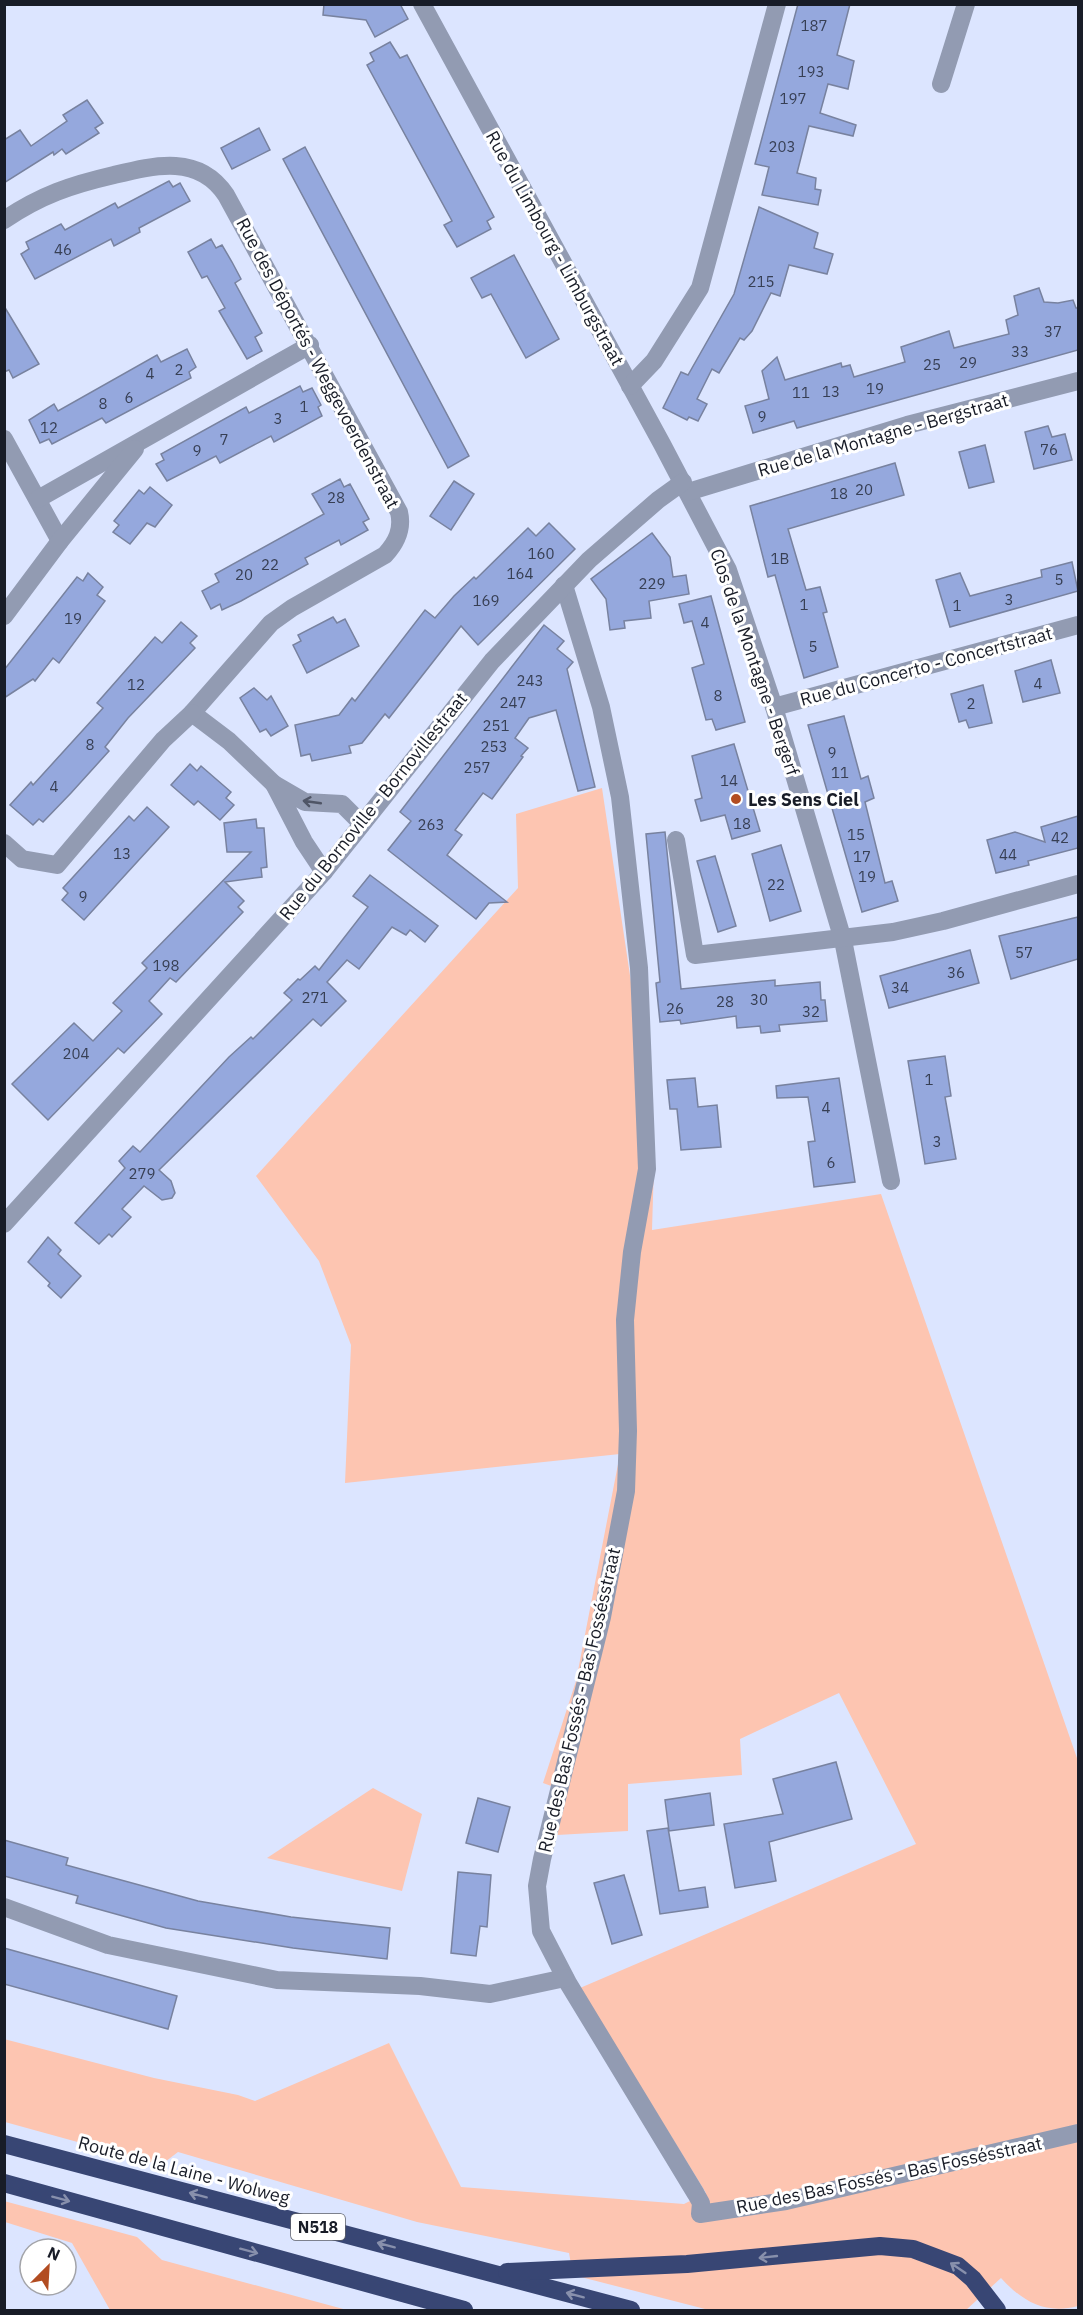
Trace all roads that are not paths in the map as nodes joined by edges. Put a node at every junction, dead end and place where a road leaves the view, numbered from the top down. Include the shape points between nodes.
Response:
1 (422, 4) edge
2 (777, 4) edge
3 (966, 4) edge
4 (941, 84) dead end
5 (4, 220) edge
6 (310, 345) junction
7 (1078, 381) edge
8 (630, 386) junction
9 (4, 439) edge
10 (142, 440) junction
11 (685, 487) junction
12 (38, 499) junction
13 (60, 541) junction
14 (564, 585) junction
15 (4, 616) edge
16 (1078, 625) edge
17 (774, 707) junction
18 (192, 713) junction
19 (274, 784) junction
20 (362, 824) junction
21 (676, 840) dead end
22 (4, 843) edge
23 (324, 872) junction
24 (1078, 884) edge
25 (843, 940) junction
26 (891, 1181) dead end
27 (4, 1224) edge
28 (4, 1907) edge
29 (565, 1978) junction
30 (1078, 2133) edge
31 (4, 2144) edge
32 (4, 2183) edge
33 (492, 2273) junction
34 (464, 2310) edge
35 (631, 2310) edge
36 (997, 2310) edge

1 - 8 street, Rue du Limbourg - Limburgstraat
2 - 8 street via 704,277 654,361
3 - 4 street
5 - 6 street, Rue des Déportés - Weggevoerdenstraat via 38,198 90,181 161,164 201,171 226,195
6 - 10 street
6 - 18 street, Rue des Déportés - Weggevoerdenstraat via 399,512 400,531 385,555 271,624
7 - 11 street, Rue de la Montagne - Bergstraat
8 - 11 street, Rue du Limbourg - Limburgstraat
9 - 12 street
10 - 12 street
10 - 13 street
11 - 14 street, Rue du Bornoville - Bornovillestraat via 657,500
11 - 17 street, Clos de la Montagne - Bergerf via 728,570
12 - 13 street
13 - 15 street
14 - 20 street, Rue du Bornoville - Bornovillestraat via 483,671
14 - 29 street, Rue des Bas Fossés - Bas Fossésstraat via 601,707 620,797 639,968 647,1169 625,1320 626,1491 602,1617 551,1815 537,1886 541,1931
16 - 17 street, Rue du Concerto - Concertstraat
17 - 25 street, Clos de la Montagne - Bergerf
18 - 19 street via 229,741
18 - 22 street, Rue des Déportés - Weggevoerdenstraat via 57,865 22,859
20 -> 19 street via 342,804 305,802
19 - 23 street via 303,842
20 - 23 street, Rue du Bornoville - Bornovillestraat
21 - 25 street via 695,955
23 - 27 street, Rue du Bornoville - Bornovillestraat
24 - 25 street via 918,927
25 - 26 street, Clos de la Montagne - Bergerf
28 - 29 street via 108,1945 277,1980 420,1986 490,1994
29 - 30 street, Rue des Bas Fossés - Bas Fossésstraat via 696,2194 701,2203 700,2214 786,2201
33 -> 31 highway, Route de la Laine - Wolweg / N518
32 -> 34 highway, N518
35 -> 33 highway, Route de la Laine - Wolweg / N518
36 -> 33 highway via 958,2266 913,2249 880,2246 687,2264

